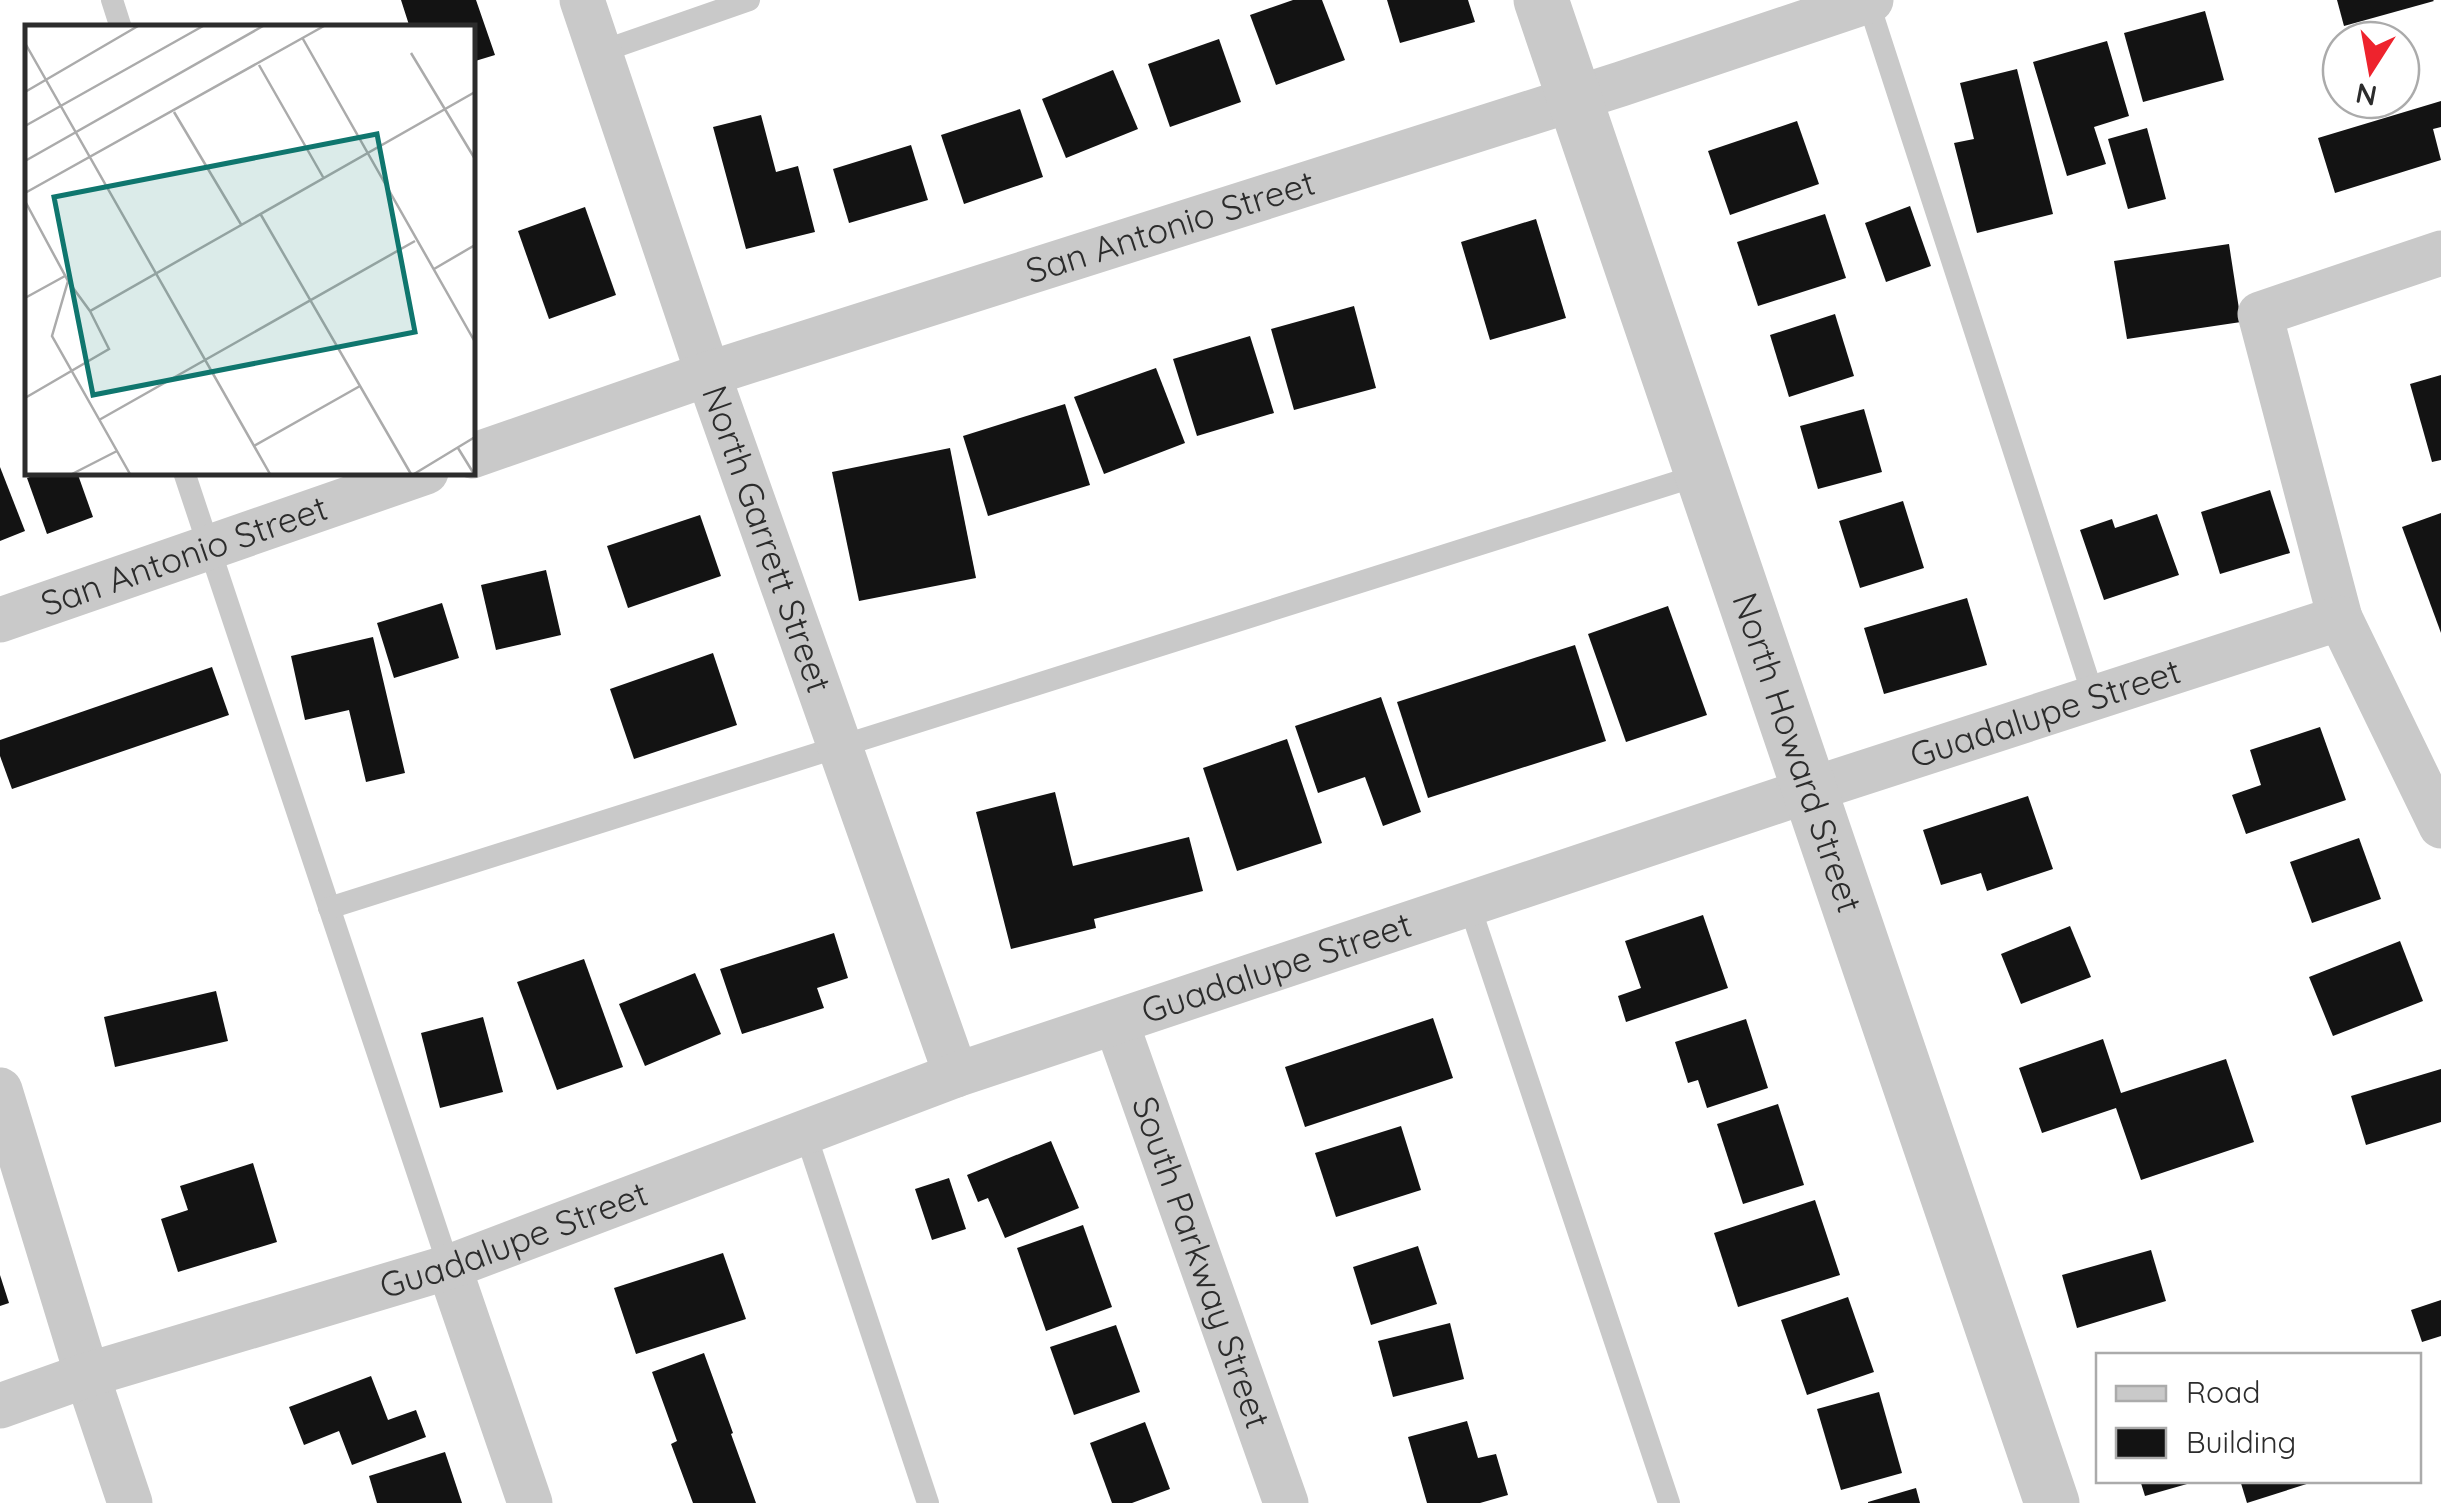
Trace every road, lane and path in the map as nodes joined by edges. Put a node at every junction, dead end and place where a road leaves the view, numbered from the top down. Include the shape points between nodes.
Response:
1 (112, 0) edge
2 (582, 0) edge
3 (749, 0) edge
4 (1541, 0) edge
5 (1870, 0) edge
6 (119, 25) edge
7 (600, 52) junction
8 (1575, 99) junction
9 (2441, 253) edge
10 (708, 374) junction
11 (475, 455) edge
12 (1702, 474) junction
13 (185, 475) edge
14 (417, 475) edge
15 (209, 548) junction
16 (2340, 618) junction
17 (0, 620) edge
18 (2094, 698) junction
19 (839, 747) junction
20 (1810, 790) junction
21 (2441, 826) edge
22 (1469, 904) junction
23 (329, 908) junction
24 (1116, 1022) junction
25 (956, 1075) junction
26 (0, 1090) edge
27 (805, 1132) junction
28 (448, 1266) junction
29 (87, 1374) junction
30 (0, 1406) edge
31 (130, 1503) edge
32 (530, 1503) edge
33 (928, 1503) edge
34 (1286, 1503) edge
35 (1669, 1503) edge
36 (2052, 1503) edge

1 - 6 lane
2 - 7 street, North Garrett Street
3 - 7 lane
4 - 8 street, North Howard Street
5 - 8 street, San Antonio Street
5 - 18 lane
7 - 10 street, North Garrett Street
8 - 10 street, San Antonio Street
8 - 12 street, North Howard Street
9 - 16 street via 2260,314
10 - 11 street, San Antonio Street
10 - 19 street, North Garrett Street
12 - 19 lane
12 - 20 street, North Howard Street
13 - 15 lane
14 - 15 street, San Antonio Street
15 - 17 street, San Antonio Street
15 - 23 lane
16 - 18 street, Guadalupe Street
16 - 21 street
18 - 20 street, Guadalupe Street
19 - 23 lane
19 - 25 street, North Garrett Street
20 - 22 street, Guadalupe Street
20 - 36 street, North Howard Street
22 - 24 street, Guadalupe Street
22 - 35 lane
23 - 28 lane
24 - 25 street, Guadalupe Street
24 - 34 street, South Parkway Street
25 - 27 street, Guadalupe Street
26 - 29 street
27 - 28 street, Guadalupe Street
27 - 33 lane
28 - 29 street, Guadalupe Street
28 - 32 street
29 - 30 street, Guadalupe Street
29 - 31 street

